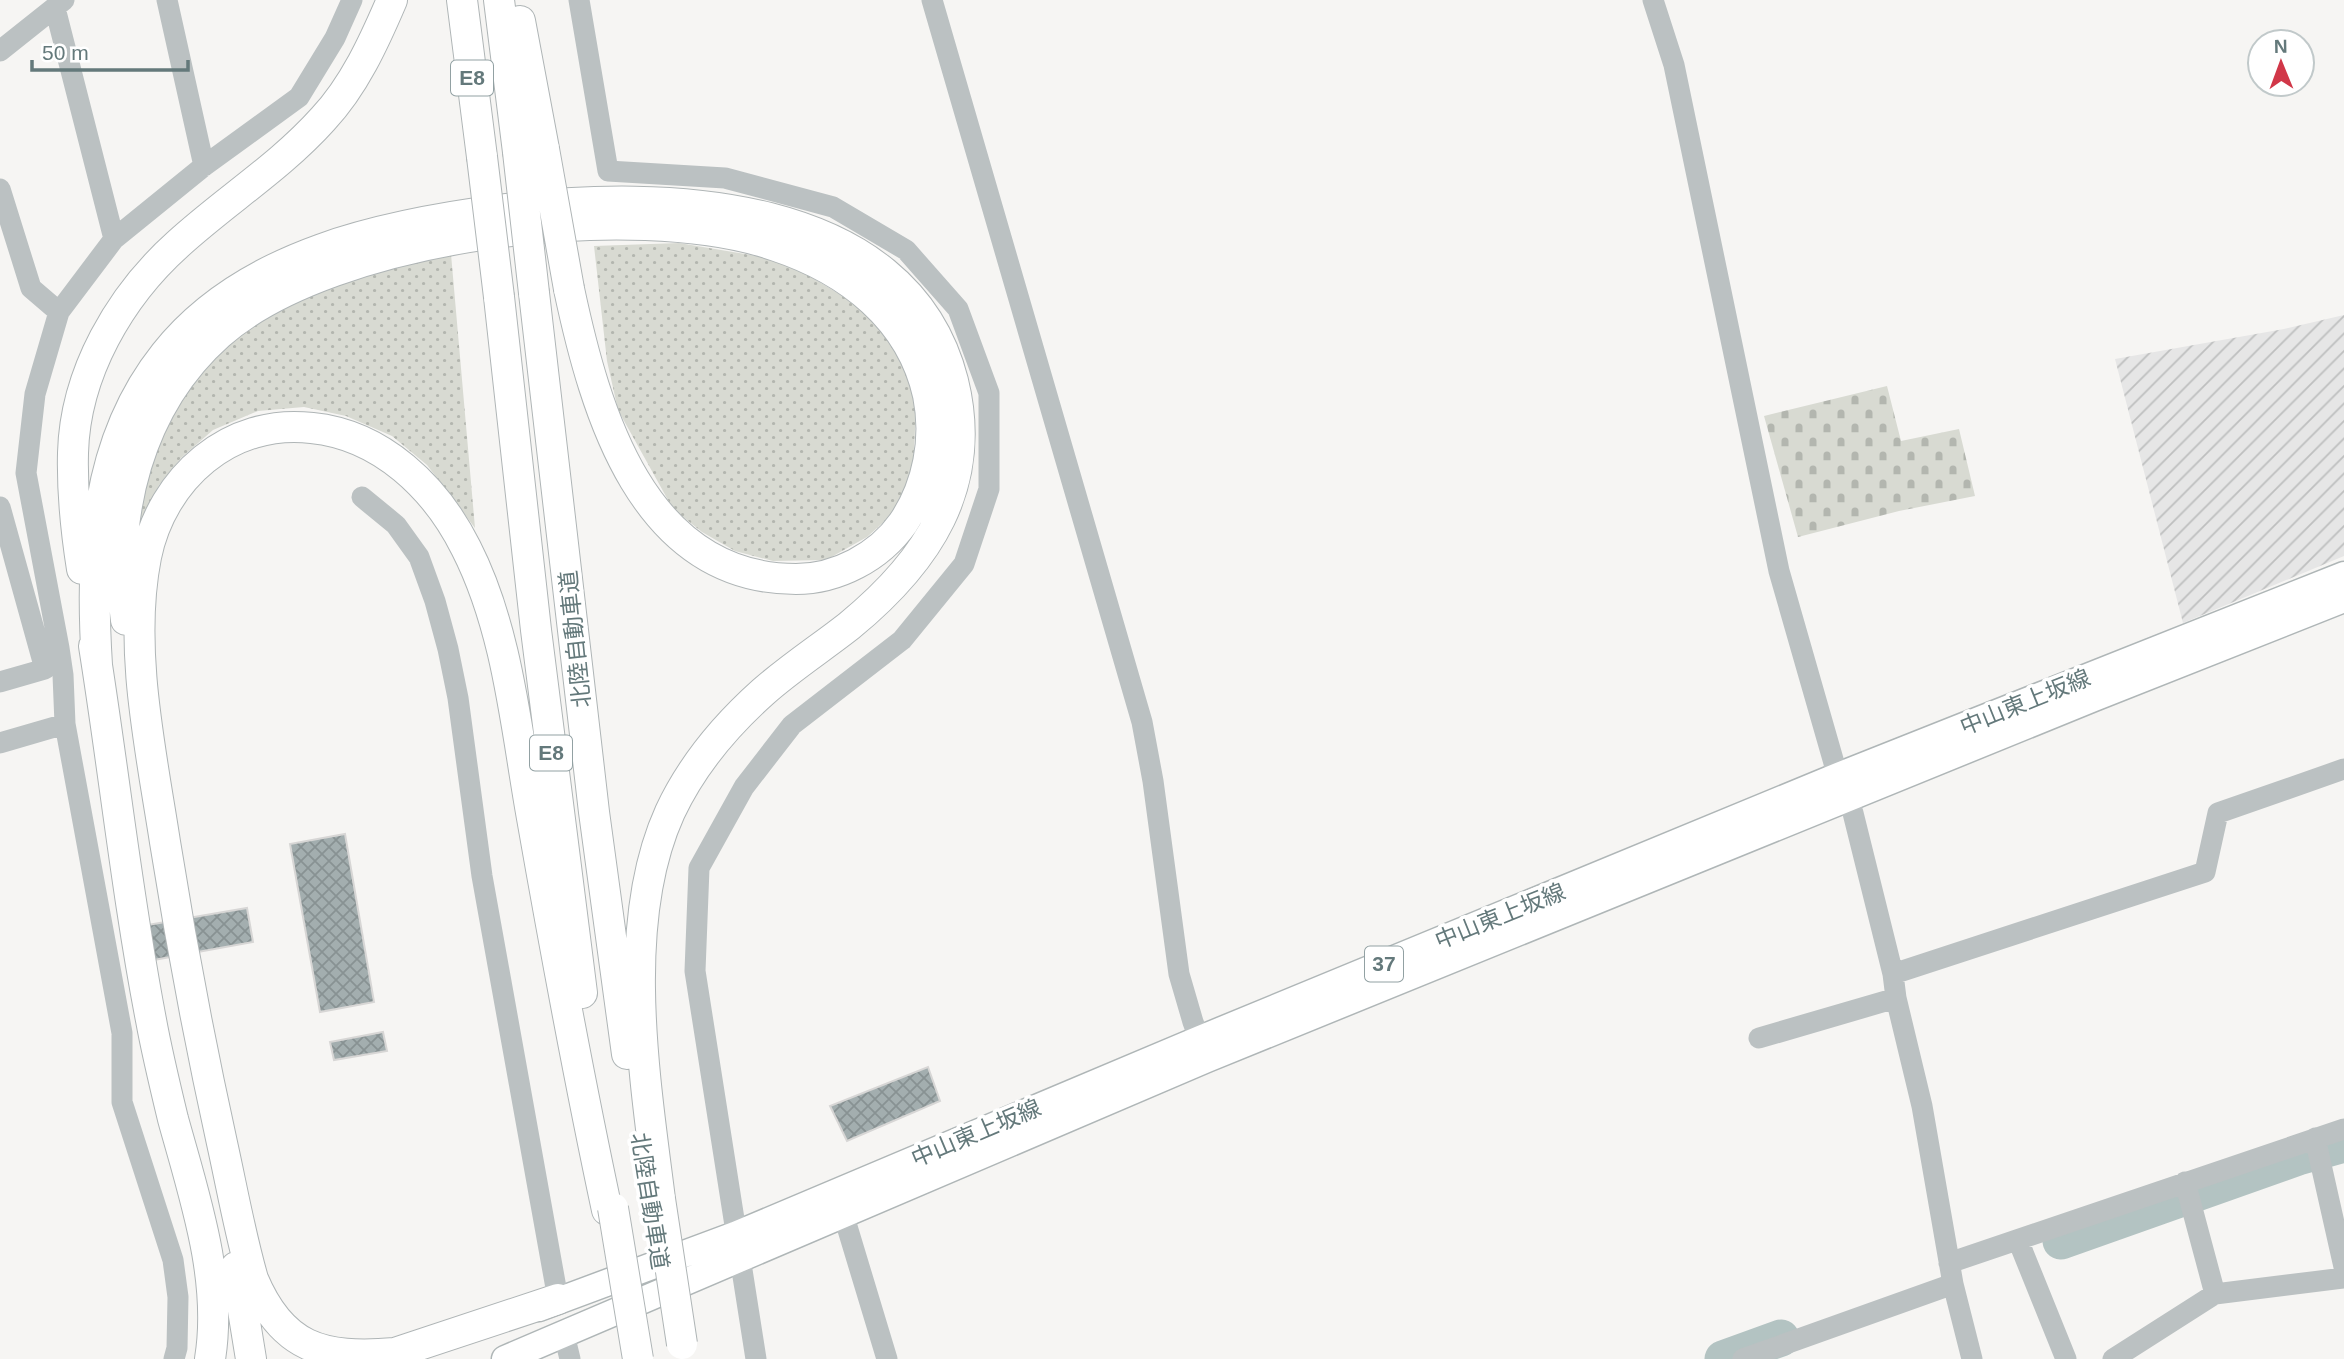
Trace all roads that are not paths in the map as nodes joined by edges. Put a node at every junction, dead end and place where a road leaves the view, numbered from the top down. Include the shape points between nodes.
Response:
1 (167, 0) edge
2 (352, 0) edge
3 (392, 0) edge
4 (462, 0) edge
5 (499, 0) edge
6 (516, 0) edge
7 (579, 0) edge
8 (932, 0) edge
9 (1653, 0) edge
10 (60, 4) edge
11 (0, 51) edge
12 (531, 150) junction
13 (204, 166) junction
14 (0, 189) edge
15 (114, 239) junction
16 (59, 312) junction
17 (362, 496) dead end
18 (0, 507) edge
19 (2344, 575) edge
20 (2344, 599) edge
21 (97, 665) junction
22 (54, 672) junction
23 (0, 682) edge
24 (65, 724) junction
25 (147, 725) junction
26 (0, 743) edge
27 (2344, 769) edge
28 (1843, 788) junction
29 (1893, 974) junction
30 (1896, 998) junction
31 (193, 1011) junction
32 (1759, 1038) dead end
33 (1204, 1049) junction
34 (2344, 1129) edge
35 (2315, 1138) junction
36 (2185, 1182) junction
37 (655, 1200) junction
38 (840, 1202) junction
39 (610, 1209) junction
40 (2018, 1240) junction
41 (737, 1247) junction
42 (1949, 1263) junction
43 (2344, 1267) edge
44 (2344, 1278) edge
45 (210, 1281) junction
46 (1953, 1284) junction
47 (2215, 1294) junction
48 (558, 1299) junction
49 (567, 1346) edge
50 (679, 1352) edge
51 (174, 1359) edge
52 (210, 1359) edge
53 (224, 1359) edge
54 (251, 1359) edge
55 (426, 1359) edge
56 (505, 1359) edge
57 (638, 1359) edge
58 (756, 1359) edge
59 (887, 1359) edge
60 (1743, 1359) edge
61 (1972, 1359) edge
62 (2066, 1359) edge
63 (2113, 1359) edge

1 - 13 street
2 - 13 street via 299,97
3 - 21 highway via 364,59 325,118 152,270 113,321 99,351 78,416 73,450 75,517
4 - 39 highway, 北陸自動車道 / E8, bridge
5 - 12 highway, 北陸自動車道 / E8
6 - 12 highway
7 - 41 street via 608,171 725,178 833,207 906,250 958,309 989,393 989,489 964,564 902,640 792,725 744,787 699,867 695,971
8 - 33 street via 1142,722 1179,974
9 - 28 street via 1674,65 1779,571
10 - 11 street
10 - 15 street
12 - 25 highway, bridge via 569,289 590,379 603,416 635,481 673,530 718,563 775,579 803,580 851,567 888,541 902,524 930,458 932,430 924,381 915,356 882,308 831,269 740,236 664,227 584,225 536,229 441,242 366,260 299,285 243,315 199,353 149,428 130,487 122,549 124,608
12 - 37 highway, 北陸自動車道 / E8, bridge via 534,293 594,812
13 - 15 street
14 - 16 street via 31,288
15 - 16 street
16 - 22 street via 35,394 26,473
17 - 48 street via 396,525 419,557 447,649 482,876
18 - 22 street
19 - 28 main road, 中山東上坂線 / 37
20 - 28 main road, 中山東上坂線 / 37 via 2094,698
21 - 37 highway via 94,587 99,510 114,446 128,413 165,354 187,329 215,305 278,268 350,239 438,219 623,200 702,205 771,218 833,241 901,289 945,355 958,413 955,476 932,537 912,566 851,624 732,722 685,782 670,813 650,877 641,954
21 - 45 highway via 150,1017 197,1207
22 - 23 street
22 - 24 street
24 - 26 street
24 - 51 street via 122,1033 122,1102 173,1260 178,1297
25 - 31 highway
25 - 39 highway via 140,623 146,556 164,506 195,466 215,450 258,430 304,426 327,429 373,446 416,478 466,548 500,648 566,1010
27 - 29 street via 2218,813 2205,872
28 - 29 street
28 - 33 main road, 中山東上坂線 / 37
29 - 30 street
30 - 32 street
30 - 42 street via 1922,1106
31 - 48 highway via 253,1279 273,1317 296,1341 341,1357 396,1353
31 - 54 highway
33 - 38 main road, 中山東上坂線 / 37
34 - 35 street
35 - 36 street
35 - 43 street
36 - 40 street
36 - 47 street
37 - 50 highway, bridge
38 - 41 main road, 中山東上坂線 / 37
38 - 59 street
39 - 57 highway, 北陸自動車道 / E8, bridge
40 - 42 street
40 - 62 street
41 - 48 main road, 中山東上坂線 / 37
41 - 49 main road, 中山東上坂線 / 37
41 - 58 street
42 - 46 street
44 - 47 street
45 - 52 highway
45 - 53 highway
46 - 60 street
46 - 61 street
47 - 63 street
48 - 55 main road, 中山東上坂線 / 37
49 - 56 main road, 中山東上坂線 / 37

